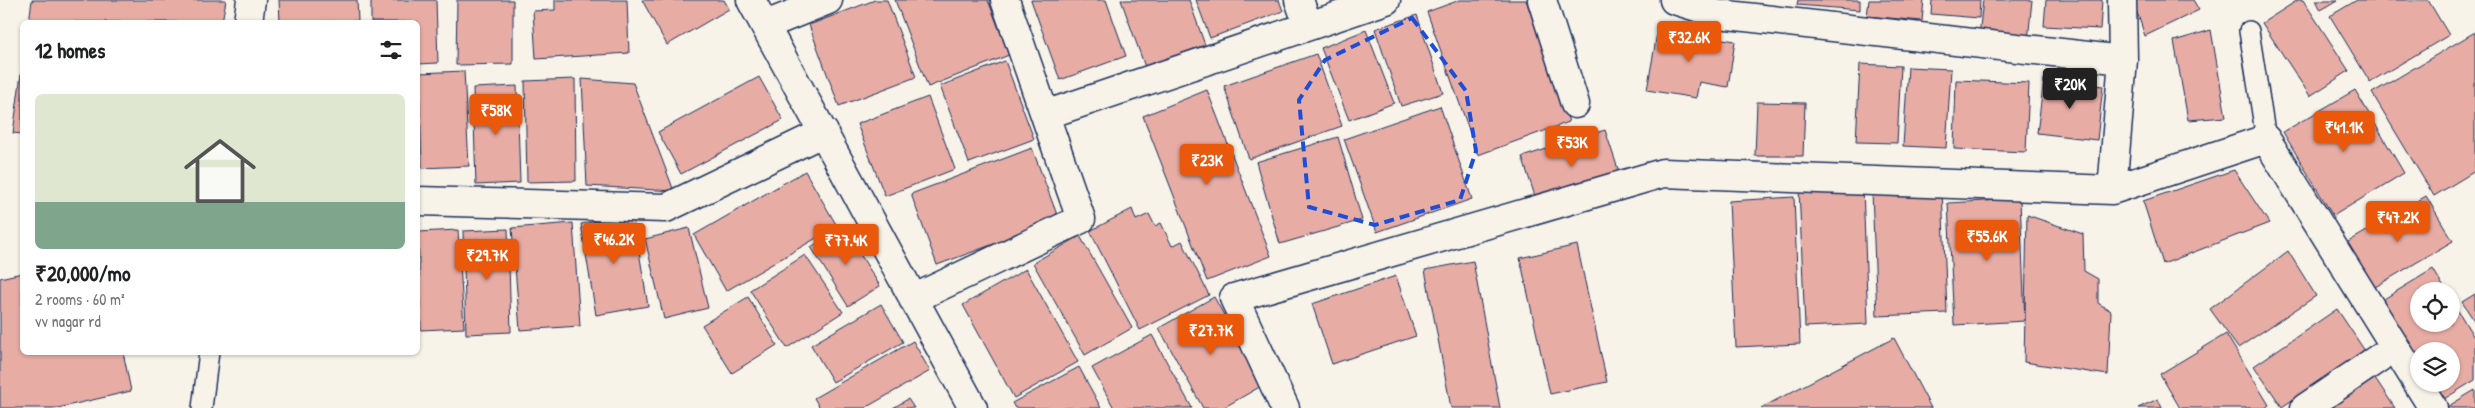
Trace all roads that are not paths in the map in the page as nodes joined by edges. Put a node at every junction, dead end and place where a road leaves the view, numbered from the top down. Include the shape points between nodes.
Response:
1 (251, 0) edge
2 (751, 0) edge
3 (828, 0) edge
4 (1005, 0) edge
5 (1386, 0) edge
6 (1542, 0) edge
7 (1674, 0) edge
8 (2122, 0) edge
9 (1303, 12) edge
10 (248, 20) edge
11 (766, 25) junction
12 (2249, 31) dead end
13 (2123, 60) junction
14 (1575, 104) dead end
15 (1045, 115) junction
16 (824, 132) junction
17 (2266, 138) junction
18 (2112, 190) junction
19 (420, 201) edge
20 (913, 299) junction
21 (2395, 347) junction
22 (209, 355) edge
23 (202, 408) edge
24 (973, 408) edge
25 (1285, 408) edge
26 (2305, 408) edge
27 (2433, 408) edge

1 - 10 street
2 - 11 street
3 - 11 street
4 - 15 street
5 - 9 street
6 - 14 street
7 - 13 street via 1719,14
8 - 13 street
9 - 15 street
11 - 16 street
12 - 17 lane
13 - 18 street
15 - 20 street via 1081,219
16 - 19 street via 666,208
16 - 20 street
17 - 18 street
17 - 21 street
18 - 25 street via 1663,173 1234,298
20 - 24 street
21 - 26 street
21 - 27 street
22 - 23 lane

